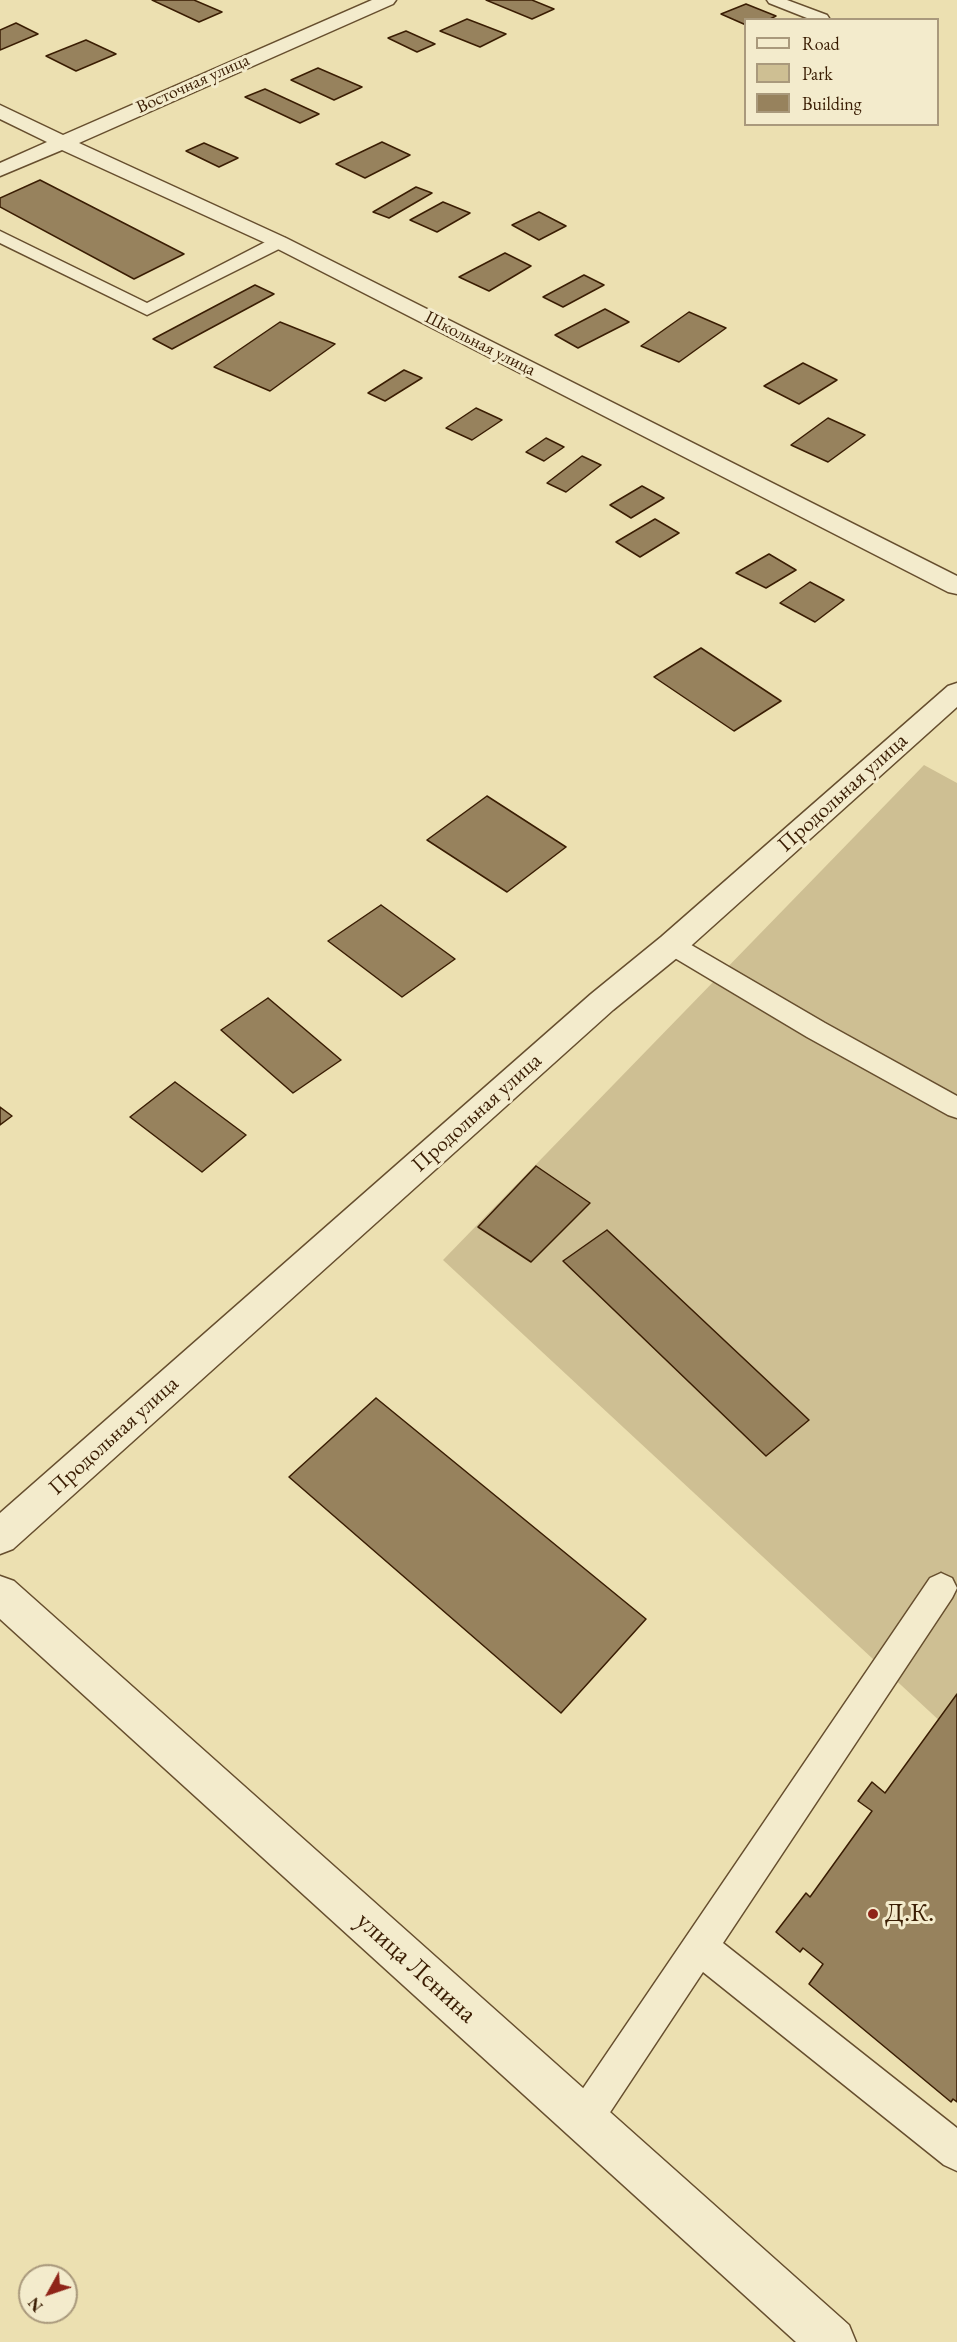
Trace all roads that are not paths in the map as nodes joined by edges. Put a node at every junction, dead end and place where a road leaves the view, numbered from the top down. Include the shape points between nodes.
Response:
1 (387, 0) edge
2 (774, 0) edge
3 (822, 18) dead end
4 (0, 111) edge
5 (61, 142) junction
6 (0, 170) edge
7 (0, 236) edge
8 (279, 242) junction
9 (957, 586) edge
10 (957, 692) edge
11 (672, 945) junction
12 (957, 1108) edge
13 (0, 1537) edge
14 (941, 1588) dead end
15 (0, 1594) edge
16 (700, 1947) junction
17 (584, 2119) junction
18 (957, 2152) edge
19 (832, 2342) edge

1 - 5 street, Восточная улица
2 - 3 lane
4 - 5 street, Школьная улица
5 - 6 street, Восточная улица
5 - 8 street, Школьная улица
7 - 8 lane via 147,310
8 - 9 street, Школьная улица
10 - 11 street, Продольная улица
11 - 12 lane
11 - 13 street, Продольная улица via 593,1010
14 - 16 lane
15 - 17 street, улица Ленина
16 - 17 lane
16 - 18 lane
17 - 19 street, улица Ленина

